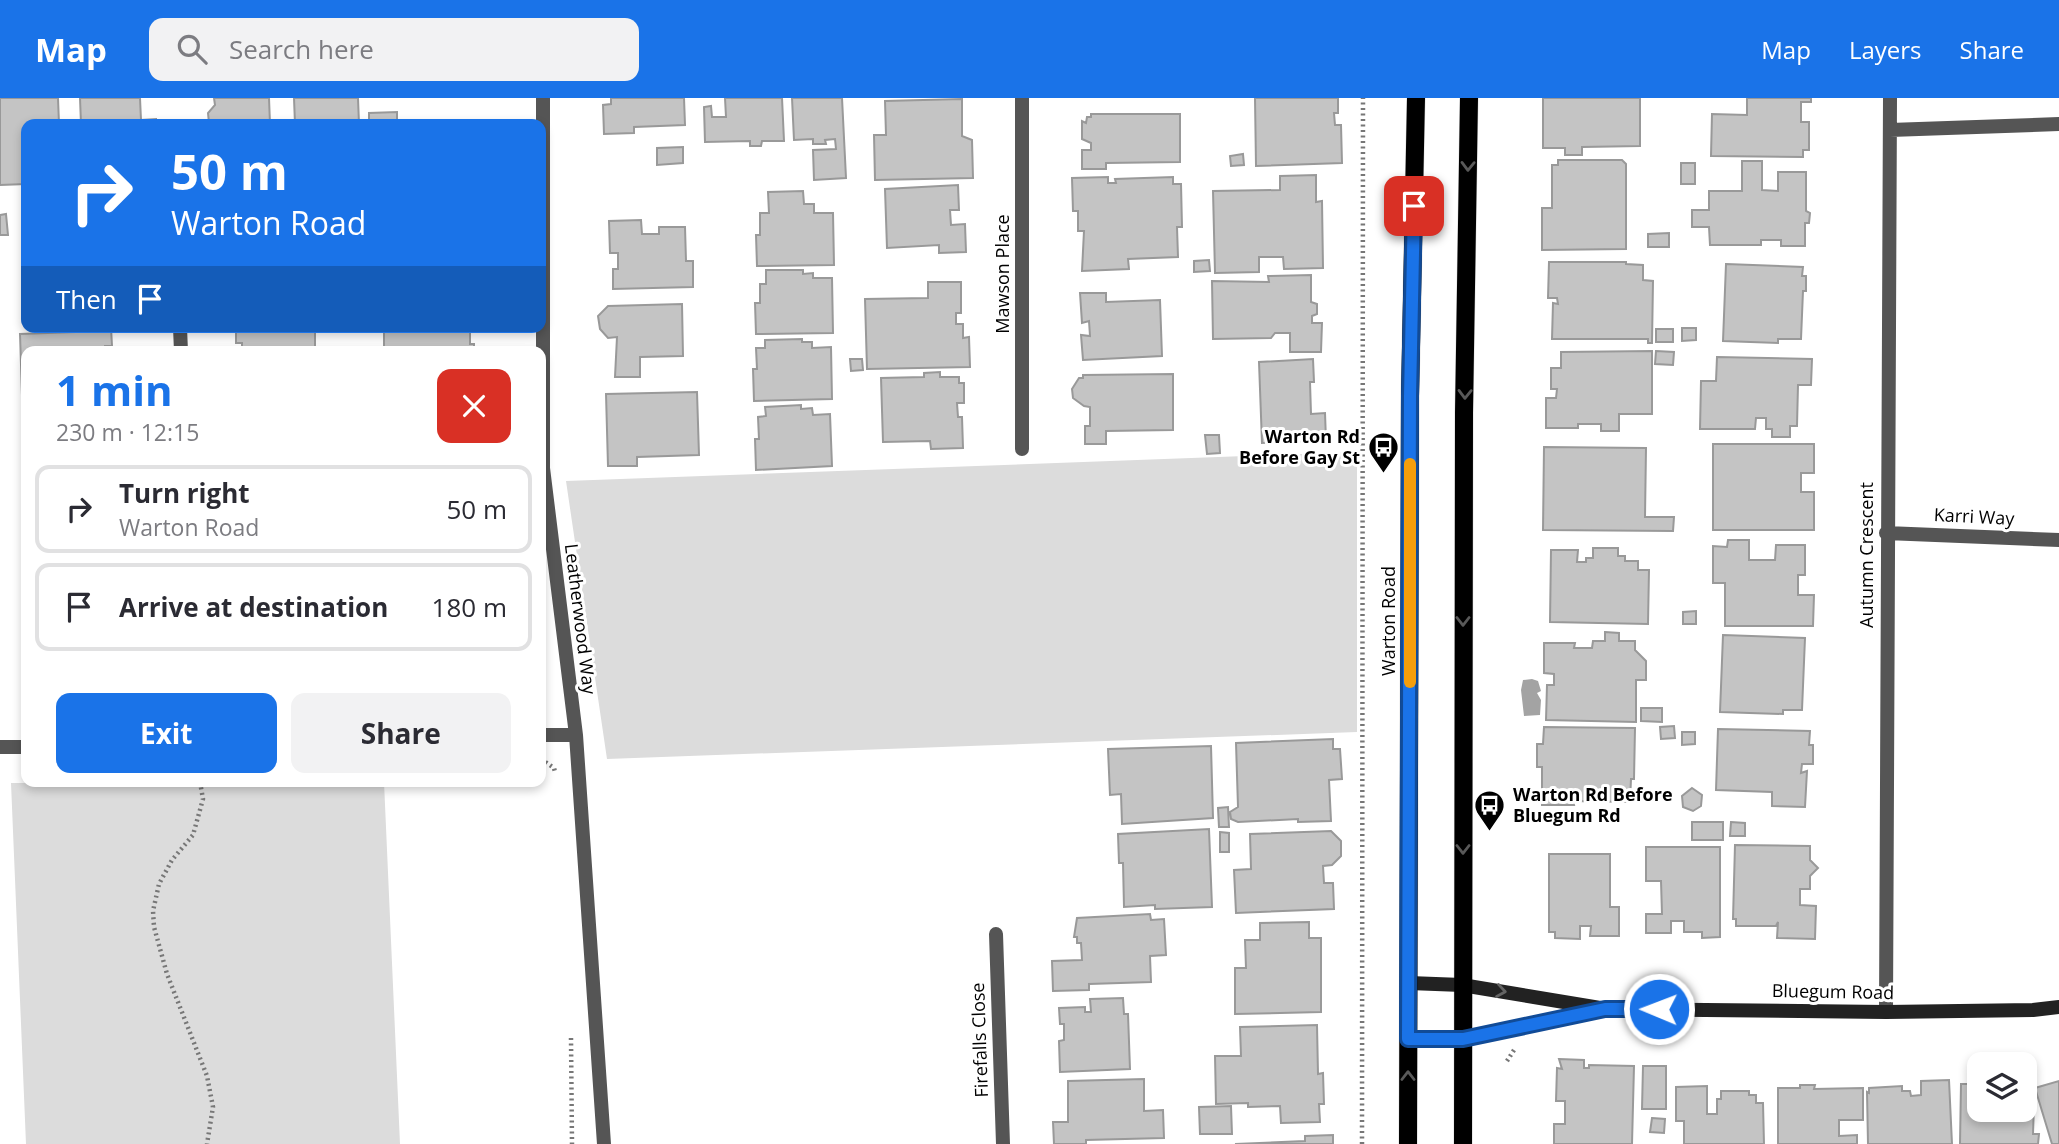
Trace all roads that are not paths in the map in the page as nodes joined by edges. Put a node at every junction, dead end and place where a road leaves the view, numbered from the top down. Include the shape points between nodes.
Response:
1 (544, 98) edge
2 (1022, 98) edge
3 (1416, 98) edge
4 (1469, 98) edge
5 (1890, 98) edge
6 (544, 119) edge
7 (2059, 124) edge
8 (1890, 130) junction
9 (1022, 449) dead end
10 (546, 492) edge
11 (1886, 533) junction
12 (2059, 540) edge
13 (546, 735) edge
14 (576, 735) junction
15 (0, 747) edge
16 (21, 747) edge
17 (996, 934) dead end
18 (1409, 983) junction
19 (1462, 985) junction
20 (2059, 1007) edge
21 (1605, 1009) junction
22 (1886, 1012) junction
23 (1408, 1039) junction
24 (1463, 1039) junction
25 (604, 1144) edge
26 (1003, 1144) edge
27 (1408, 1144) edge
28 (1463, 1144) edge

1 - 6 street, Leatherwood Way
2 - 9 street, Mawson Place
3 - 18 main road, Warton Road via 1410,410
4 -> 19 main road
5 - 8 street, Autumn Crescent
7 - 8 street
8 - 11 street, Autumn Crescent
10 - 14 street, Leatherwood Way
11 - 12 street, Karri Way
11 - 22 street, Autumn Crescent
13 - 14 street
14 - 25 street, Leatherwood Way
15 - 16 street
17 - 26 street, Firefalls Close
18 - 19 street, Bluegum Road
18 - 23 main road, Warton Road
19 -> 21 street, Bluegum Road
19 - 24 main road
20 - 22 street, Bluegum Road
21 - 22 street, Bluegum Road
21 - 24 street, Bluegum Road
23 - 24 street, Bluegum Road
27 -> 23 main road, Warton Road
24 - 28 main road

